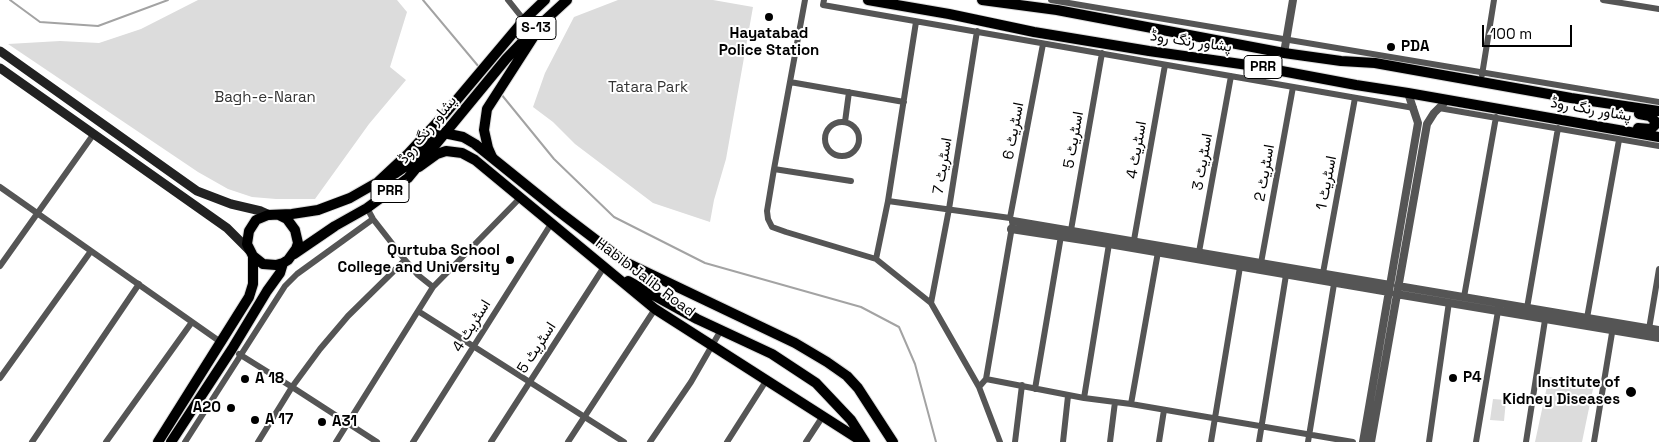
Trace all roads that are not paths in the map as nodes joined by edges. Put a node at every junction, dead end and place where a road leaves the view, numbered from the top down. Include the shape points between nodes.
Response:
1 (508, 0) edge
2 (545, 0) edge
3 (567, 0) edge
4 (805, 0) edge
5 (824, 0) edge
6 (868, 0) edge
7 (982, 0) edge
8 (1051, 0) edge
9 (1293, 0) edge
10 (1494, 0) edge
11 (1604, 0) edge
12 (1033, 3) edge
13 (1639, 3) edge
14 (1659, 9) edge
15 (524, 20) junction
16 (916, 22) junction
17 (977, 31) junction
18 (1286, 40) junction
19 (1043, 44) junction
20 (0, 51) edge
21 (1102, 53) junction
22 (1284, 53) junction
23 (506, 59) junction
24 (1165, 65) junction
25 (0, 68) edge
26 (1231, 76) junction
27 (1482, 77) junction
28 (790, 82) junction
29 (1293, 87) junction
30 (849, 92) junction
31 (1408, 93) junction
32 (1355, 98) junction
33 (904, 102) junction
34 (1600, 102) junction
35 (1659, 102) edge
36 (1443, 104) junction
37 (1414, 108) junction
38 (1659, 111) edge
39 (1496, 117) junction
40 (845, 122) junction
41 (1598, 126) junction
42 (1558, 128) junction
43 (444, 133) junction
44 (94, 135) junction
45 (1659, 137) edge
46 (1619, 140) junction
47 (1659, 146) edge
48 (492, 157) junction
49 (416, 168) junction
50 (774, 169) junction
51 (852, 181) dead end
52 (378, 182) junction
53 (0, 187) edge
54 (520, 197) junction
55 (888, 201) junction
56 (367, 208) junction
57 (949, 209) junction
58 (38, 212) junction
59 (275, 215) junction
60 (373, 219) junction
61 (1011, 219) junction
62 (551, 224) junction
63 (1011, 229) junction
64 (1071, 230) junction
65 (1061, 236) junction
66 (1134, 240) junction
67 (1109, 244) junction
68 (91, 251) junction
69 (1174, 251) junction
70 (1158, 252) junction
71 (1199, 252) junction
72 (251, 253) junction
73 (293, 255) junction
74 (876, 259) junction
75 (405, 260) junction
76 (282, 263) junction
77 (1261, 263) junction
78 (0, 266) edge
79 (1240, 266) junction
80 (604, 267) junction
81 (634, 267) junction
82 (1659, 268) edge
83 (1322, 273) junction
84 (1286, 275) junction
85 (629, 281) junction
86 (139, 284) junction
87 (1334, 284) junction
88 (433, 287) junction
89 (1393, 289) junction
90 (1464, 297) junction
91 (1449, 302) junction
92 (931, 303) junction
93 (655, 308) junction
94 (1527, 308) junction
95 (418, 311) junction
96 (1498, 311) junction
97 (1587, 318) junction
98 (1545, 320) junction
99 (192, 322) junction
100 (1598, 325) junction
101 (1625, 328) junction
102 (1649, 329) junction
103 (721, 330) junction
104 (1659, 330) edge
105 (1612, 333) dead end
106 (1659, 338) edge
107 (222, 342) junction
108 (473, 347) junction
109 (712, 347) junction
110 (236, 352) junction
111 (0, 378) edge
112 (986, 379) junction
113 (766, 381) junction
114 (530, 382) junction
115 (1022, 385) junction
116 (292, 387) junction
117 (979, 387) junction
118 (1035, 389) junction
119 (1068, 396) junction
120 (1084, 398) junction
121 (1115, 402) junction
122 (1131, 404) junction
123 (1164, 410) junction
124 (584, 416) junction
125 (822, 416) junction
126 (1215, 419) junction
127 (348, 423) junction
128 (1261, 426) junction
129 (1309, 439) edge
130 (32, 442) edge
131 (106, 442) edge
132 (158, 442) edge
133 (171, 442) edge
134 (185, 442) edge
135 (258, 442) edge
136 (336, 442) edge
137 (377, 442) edge
138 (413, 442) edge
139 (491, 442) edge
140 (568, 442) edge
141 (624, 442) edge
142 (650, 442) edge
143 (727, 442) edge
144 (806, 442) edge
145 (864, 442) edge
146 (893, 442) edge
147 (1000, 442) edge
148 (1015, 442) edge
149 (1063, 442) edge
150 (1110, 442) edge
151 (1159, 442) edge
152 (1211, 442) edge
153 (1259, 442) edge
154 (1353, 442) edge
155 (1363, 442) edge
156 (1371, 442) edge
157 (1429, 442) edge
158 (1476, 442) edge
159 (1526, 442) edge
160 (1594, 442) edge

1 - 15 street
2 - 15 main road, پشاور رنگ روڈ / S-13
3 - 23 main road, پشاور رنگ روڈ / S-13
4 - 28 street
5 - 16 street via 823,5
6 - 31 main road, پشاور رنگ روڈ / PRR via 1149,51 1246,64
7 - 12 main road, پشاور رنگ روڈ / PRR
8 - 18 street
9 - 18 street
10 - 27 street
11 - 13 street
12 - 22 main road, پشاور رنگ روڈ / PRR
13 - 14 street
15 - 23 main road, پشاور رنگ روڈ / S-13
16 - 17 street
16 - 33 street
17 - 19 street
17 - 57 street, اسٹریٹ 7
18 - 22 street
18 - 27 street
19 - 21 street
19 - 61 street, اسٹریٹ 6
20 - 59 main road via 198,191 231,204
21 - 24 street
21 - 64 street, اسٹریٹ 5
22 - 27 main road, پشاور رنگ روڈ / PRR
23 - 43 main road, پشاور رنگ روڈ / PRR
23 - 48 main road via 484,119 486,142
23 - 52 main road, پشاور رنگ روڈ / PRR via 459,99
24 - 26 street
24 - 66 street, اسٹریٹ 4
25 - 44 main road
26 - 29 street
26 - 71 street, اسٹریٹ 3
27 - 34 main road, پشاور رنگ روڈ / PRR
27 - 35 street
28 - 30 street
28 - 50 street
29 - 32 street
29 - 77 street, اسٹریٹ 2
30 - 33 street
30 - 40 street
31 - 36 main road, پشاور رنگ روڈ / PRR
31 - 37 street
32 - 37 street
32 - 83 street, اسٹریٹ 1
33 - 55 street
34 - 38 main road, پشاور رنگ روڈ / PRR
34 - 41 main road via 1618,110 1650,116 1655,121 1653,127 1647,129 1610,123
36 - 39 street
36 - 41 main road, پشاور رنگ روڈ / PRR
36 - 89 street via 1427,124
37 - 89 street via 1418,123
39 - 42 street
39 - 90 street
40 - 40 street via 834,123 825,137 827,148 835,155 852,153 858,144 858,132
41 - 45 main road, پشاور رنگ روڈ / PRR
42 - 46 street
42 - 94 street
43 - 48 main road via 468,139
43 - 49 main road, پشاور رنگ روڈ / PRR
43 - 52 main road via 431,138 406,167
44 - 58 street
44 - 72 main road via 228,228
46 - 47 street
46 - 97 street
48 - 81 main road via 558,212
49 - 54 main road, Habib Jalib Road via 442,152 462,153 486,168
49 - 56 main road, پشاور رنگ روڈ / PRR via 408,178
50 - 51 street
50 - 74 street via 767,211 772,227
52 - 59 main road, پشاور رنگ روڈ / PRR via 336,204 310,212
53 - 58 street
54 - 62 main road, Habib Jalib Road
54 - 88 street
55 - 57 street
55 - 74 street
56 - 60 street
56 - 73 main road, پشاور رنگ روڈ / PRR
57 - 61 street
57 - 92 street, اسٹریٹ 7
58 - 68 street
58 - 78 street
59 - 72 main road via 262,217 252,225 247,237
59 - 73 main road via 287,219 296,230 298,243
60 - 75 street
60 - 110 street via 297,274
61 - 63 street, اسٹریٹ 6
61 - 64 street
62 - 80 main road, Habib Jalib Road
62 - 108 street, اسٹریٹ 4
63 - 65 street
63 - 112 street, اسٹریٹ 6
64 - 66 street
65 - 67 street
65 - 118 street
66 - 69 street
67 - 70 street
67 - 120 street
68 - 86 street
68 - 111 street
69 - 70 street
69 - 71 street
69 - 79 street
70 - 122 street
71 - 77 street
72 - 76 main road via 263,264
72 - 107 main road via 253,284 250,297
73 - 76 main road
74 - 92 street
75 - 88 street
75 - 116 street via 348,316
76 - 110 main road via 280,273 266,291
77 - 83 street
79 - 84 street
79 - 126 street
80 - 85 main road
80 - 93 main road, Habib Jalib Road
80 - 114 street, اسٹریٹ 5
81 - 85 main road
81 - 146 main road via 777,334 827,362 858,388
82 - 102 street
83 - 89 street
84 - 87 street
84 - 128 street
85 - 103 main road
86 - 99 street
86 - 130 street
87 - 89 street
87 - 129 street
88 - 95 street
89 - 90 street
89 - 91 street
89 - 155 street
89 - 156 street
90 - 94 street
91 - 96 street
91 - 157 street
92 - 117 street
93 - 109 main road, Habib Jalib Road
93 - 124 street
94 - 97 street
95 - 108 street
95 - 127 street
96 - 98 street
96 - 158 street
97 - 100 street
98 - 100 street
98 - 159 street
99 - 107 street
99 - 131 street
100 - 101 street
101 - 102 street
101 - 106 street
102 - 104 street
103 - 109 street
103 - 145 main road via 772,354 816,383 851,420
105 - 160 street
107 - 132 main road
108 - 114 street
108 - 138 street, اسٹریٹ 4
109 - 113 main road, Habib Jalib Road
109 - 142 street
110 - 116 street
110 - 133 main road
110 - 134 street
112 - 115 street
112 - 117 street
113 - 125 main road, Habib Jalib Road
113 - 143 street
114 - 124 street
114 - 139 street, اسٹریٹ 5
115 - 118 street
115 - 148 street
116 - 127 street
116 - 135 street
117 - 147 street
118 - 119 street
119 - 120 street
119 - 149 street
120 - 121 street
121 - 122 street
121 - 150 street
122 - 123 street
123 - 126 street
123 - 151 street
124 - 140 street
124 - 141 street
125 - 144 street
125 - 145 main road, Habib Jalib Road
126 - 128 street
126 - 152 street
127 - 136 street
127 - 137 street
128 - 129 street
128 - 153 street
129 - 154 street

